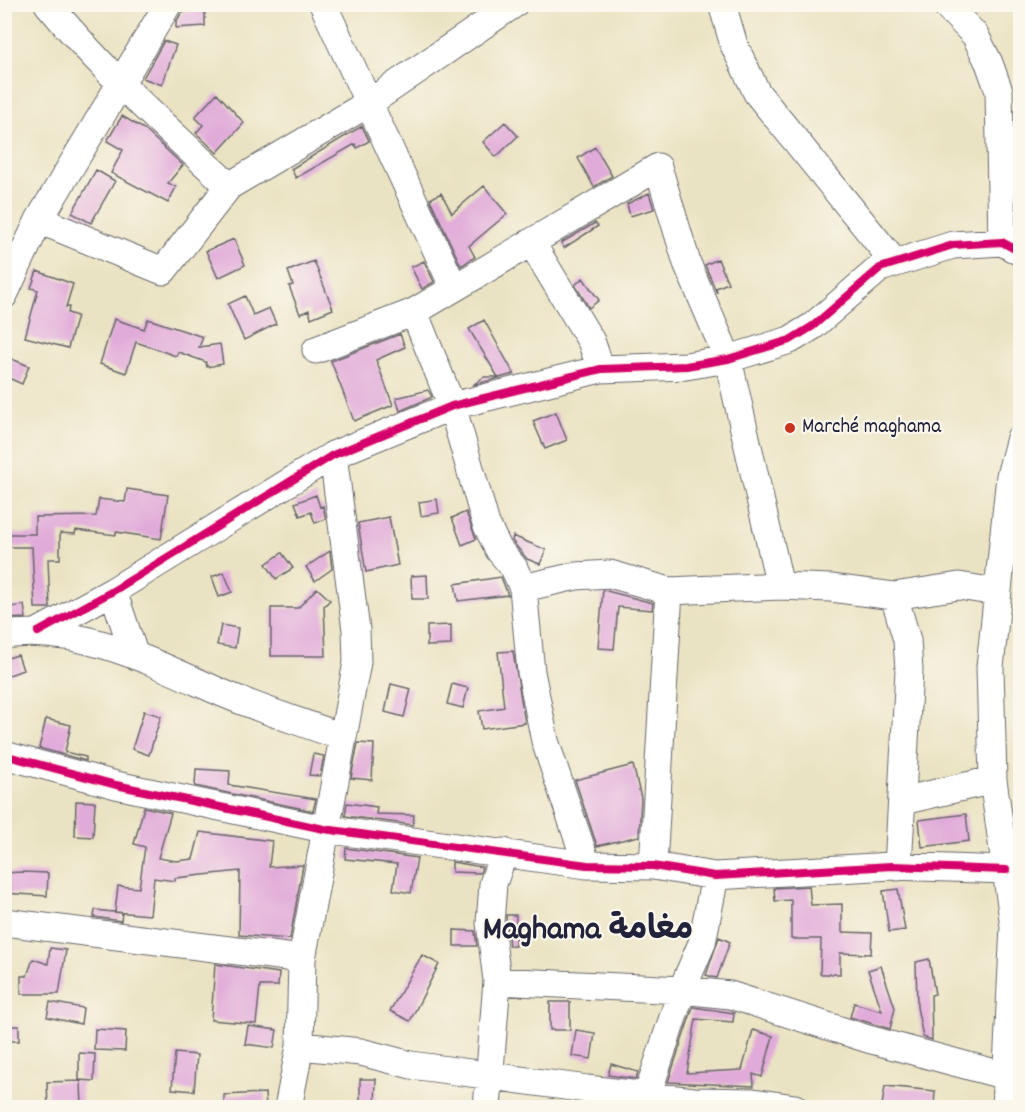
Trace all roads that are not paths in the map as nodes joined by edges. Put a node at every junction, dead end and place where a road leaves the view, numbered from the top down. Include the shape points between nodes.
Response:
1 (48, 4) edge
2 (168, 4) edge
3 (323, 4) edge
4 (514, 4) edge
5 (722, 4) edge
6 (945, 4) edge
7 (120, 84) junction
8 (369, 103) junction
9 (229, 186) junction
10 (39, 220) junction
11 (531, 242) junction
12 (1011, 247) edge
13 (895, 263) junction
14 (454, 288) junction
15 (4, 295) edge
16 (414, 312) junction
17 (316, 350) dead end
18 (728, 359) junction
19 (601, 369) junction
20 (452, 406) junction
21 (1020, 438) edge
22 (333, 455) junction
23 (780, 586) junction
24 (524, 588) junction
25 (113, 591) junction
26 (669, 591) junction
27 (996, 592) junction
28 (894, 596) junction
29 (38, 633) junction
30 (4, 635) edge
31 (135, 656) junction
32 (342, 737) junction
33 (4, 755) edge
34 (993, 780) junction
35 (902, 801) junction
36 (324, 829) junction
37 (504, 852) junction
38 (587, 865) junction
39 (653, 866) junction
40 (898, 867) junction
41 (1006, 870) junction
42 (715, 876) junction
43 (4, 922) edge
44 (1017, 927) edge
45 (302, 959) junction
46 (497, 981) junction
47 (682, 990) junction
48 (300, 1046) junction
49 (489, 1075) junction
50 (1006, 1076) junction
51 (645, 1102) edge
52 (288, 1107) edge
53 (487, 1107) edge
54 (795, 1107) edge
55 (1005, 1107) edge

1 - 7 street
2 - 7 street
3 - 8 street
4 - 8 street
5 - 13 street via 734,45 757,93
6 - 12 street via 975,35 999,91
7 - 9 street
7 - 10 street
8 - 9 street
8 - 14 street
9 - 10 street via 164,271
10 - 15 street
11 - 14 street
11 - 18 street via 658,167 687,263
11 - 19 street via 591,340
12 - 13 street via 953,245
13 - 18 street via 880,268 813,326 790,340
14 - 16 street
16 - 17 street
16 - 20 street
18 - 19 street via 686,366
18 - 23 street
19 - 20 street
20 - 22 street
20 - 24 street via 486,524
21 - 27 street via 1010,476
22 - 25 street
22 - 32 street via 356,630 357,662
23 - 26 street
23 - 28 street
24 - 26 street via 576,576 610,574
24 - 38 street via 531,672 545,741
25 - 29 street
25 - 31 street
26 - 39 street
27 - 28 street via 959,586
27 - 34 street via 990,667
28 - 35 street via 907,640 909,670
29 - 30 street
29 - 31 street via 80,639
31 - 32 street
32 - 36 street
33 - 36 street via 116,785
34 - 35 street
34 - 41 street
35 - 40 street
36 - 37 street
36 - 45 street
37 - 38 street
37 - 46 street via 493,884 490,923
38 - 39 street
39 - 42 street
40 - 41 street
40 - 42 street
41 - 44 street
42 - 47 street via 702,943
43 - 45 street
44 - 50 street
45 - 48 street
46 - 47 street
46 - 49 street
47 - 50 street via 730,995 867,1039
47 - 51 street
48 - 49 street via 362,1052 411,1065
48 - 52 street
49 - 51 street
49 - 53 street
50 - 55 street
51 - 54 street via 753,1102

